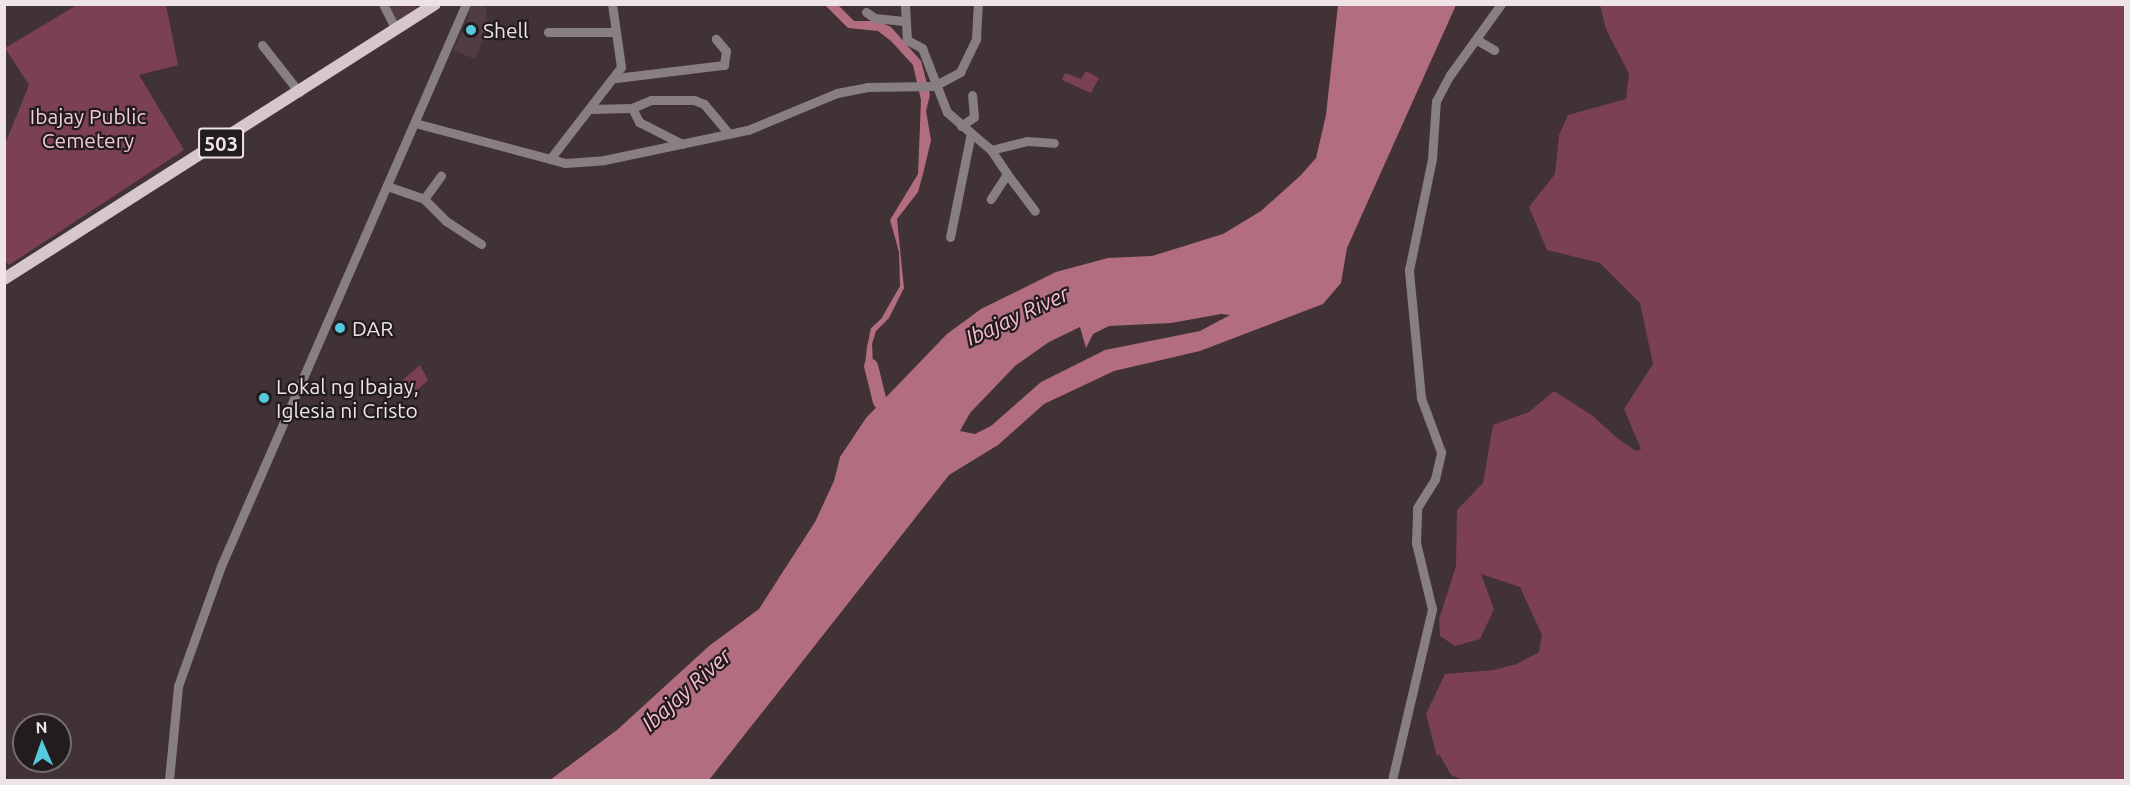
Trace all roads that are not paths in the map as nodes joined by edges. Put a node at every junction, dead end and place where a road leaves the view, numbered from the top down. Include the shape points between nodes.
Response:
1 (383, 4) edge
2 (435, 4) edge
3 (466, 4) edge
4 (612, 4) edge
5 (905, 4) edge
6 (978, 4) edge
7 (1501, 4) edge
8 (866, 12) dead end
9 (904, 21) junction
10 (396, 29) junction
11 (548, 32) dead end
12 (615, 32) junction
13 (716, 39) dead end
14 (1477, 40) junction
15 (262, 45) dead end
16 (1494, 50) dead end
17 (616, 78) junction
18 (934, 86) junction
19 (299, 92) junction
20 (972, 95) dead end
21 (632, 108) junction
22 (591, 110) junction
23 (415, 123) junction
24 (961, 126) junction
25 (971, 133) junction
26 (729, 134) junction
27 (1054, 143) dead end
28 (682, 144) junction
29 (991, 150) junction
30 (550, 159) junction
31 (1007, 174) junction
32 (441, 176) dead end
33 (387, 186) junction
34 (424, 199) junction
35 (991, 199) dead end
36 (1035, 211) dead end
37 (950, 237) dead end
38 (481, 244) dead end
39 (4, 279) edge
40 (169, 780) edge
41 (1392, 780) edge

1 - 10 street
2 - 10 main road, 503
3 - 23 street
4 - 12 street
5 - 9 street
6 - 18 street via 976,39 969,60 960,72
7 - 14 street
8 - 9 street via 875,18
9 - 18 street via 907,40 922,48
10 - 19 main road, 503
11 - 12 street
12 - 17 street via 621,67
13 - 17 street via 726,51 724,65
14 - 16 street
14 - 41 street via 1436,101 1432,159 1409,270 1421,398 1441,452 1435,479 1417,508 1416,543 1432,609
15 - 19 street
17 - 22 street
18 - 24 street via 947,112
18 - 26 street via 867,87 837,93 789,117
19 - 39 main road, 503
20 - 24 street via 974,117
21 - 22 street
21 - 26 street via 651,100 694,100 704,104
21 - 28 street via 639,122
22 - 30 street
23 - 30 street
23 - 33 street
24 - 25 street
25 - 29 street
25 - 37 street
26 - 28 street
27 - 29 street via 1027,141
28 - 30 street via 604,160 565,163
29 - 31 street
31 - 35 street
31 - 36 street
32 - 34 street
33 - 34 street
33 - 40 street via 199,625 174,704
34 - 38 street via 446,221

